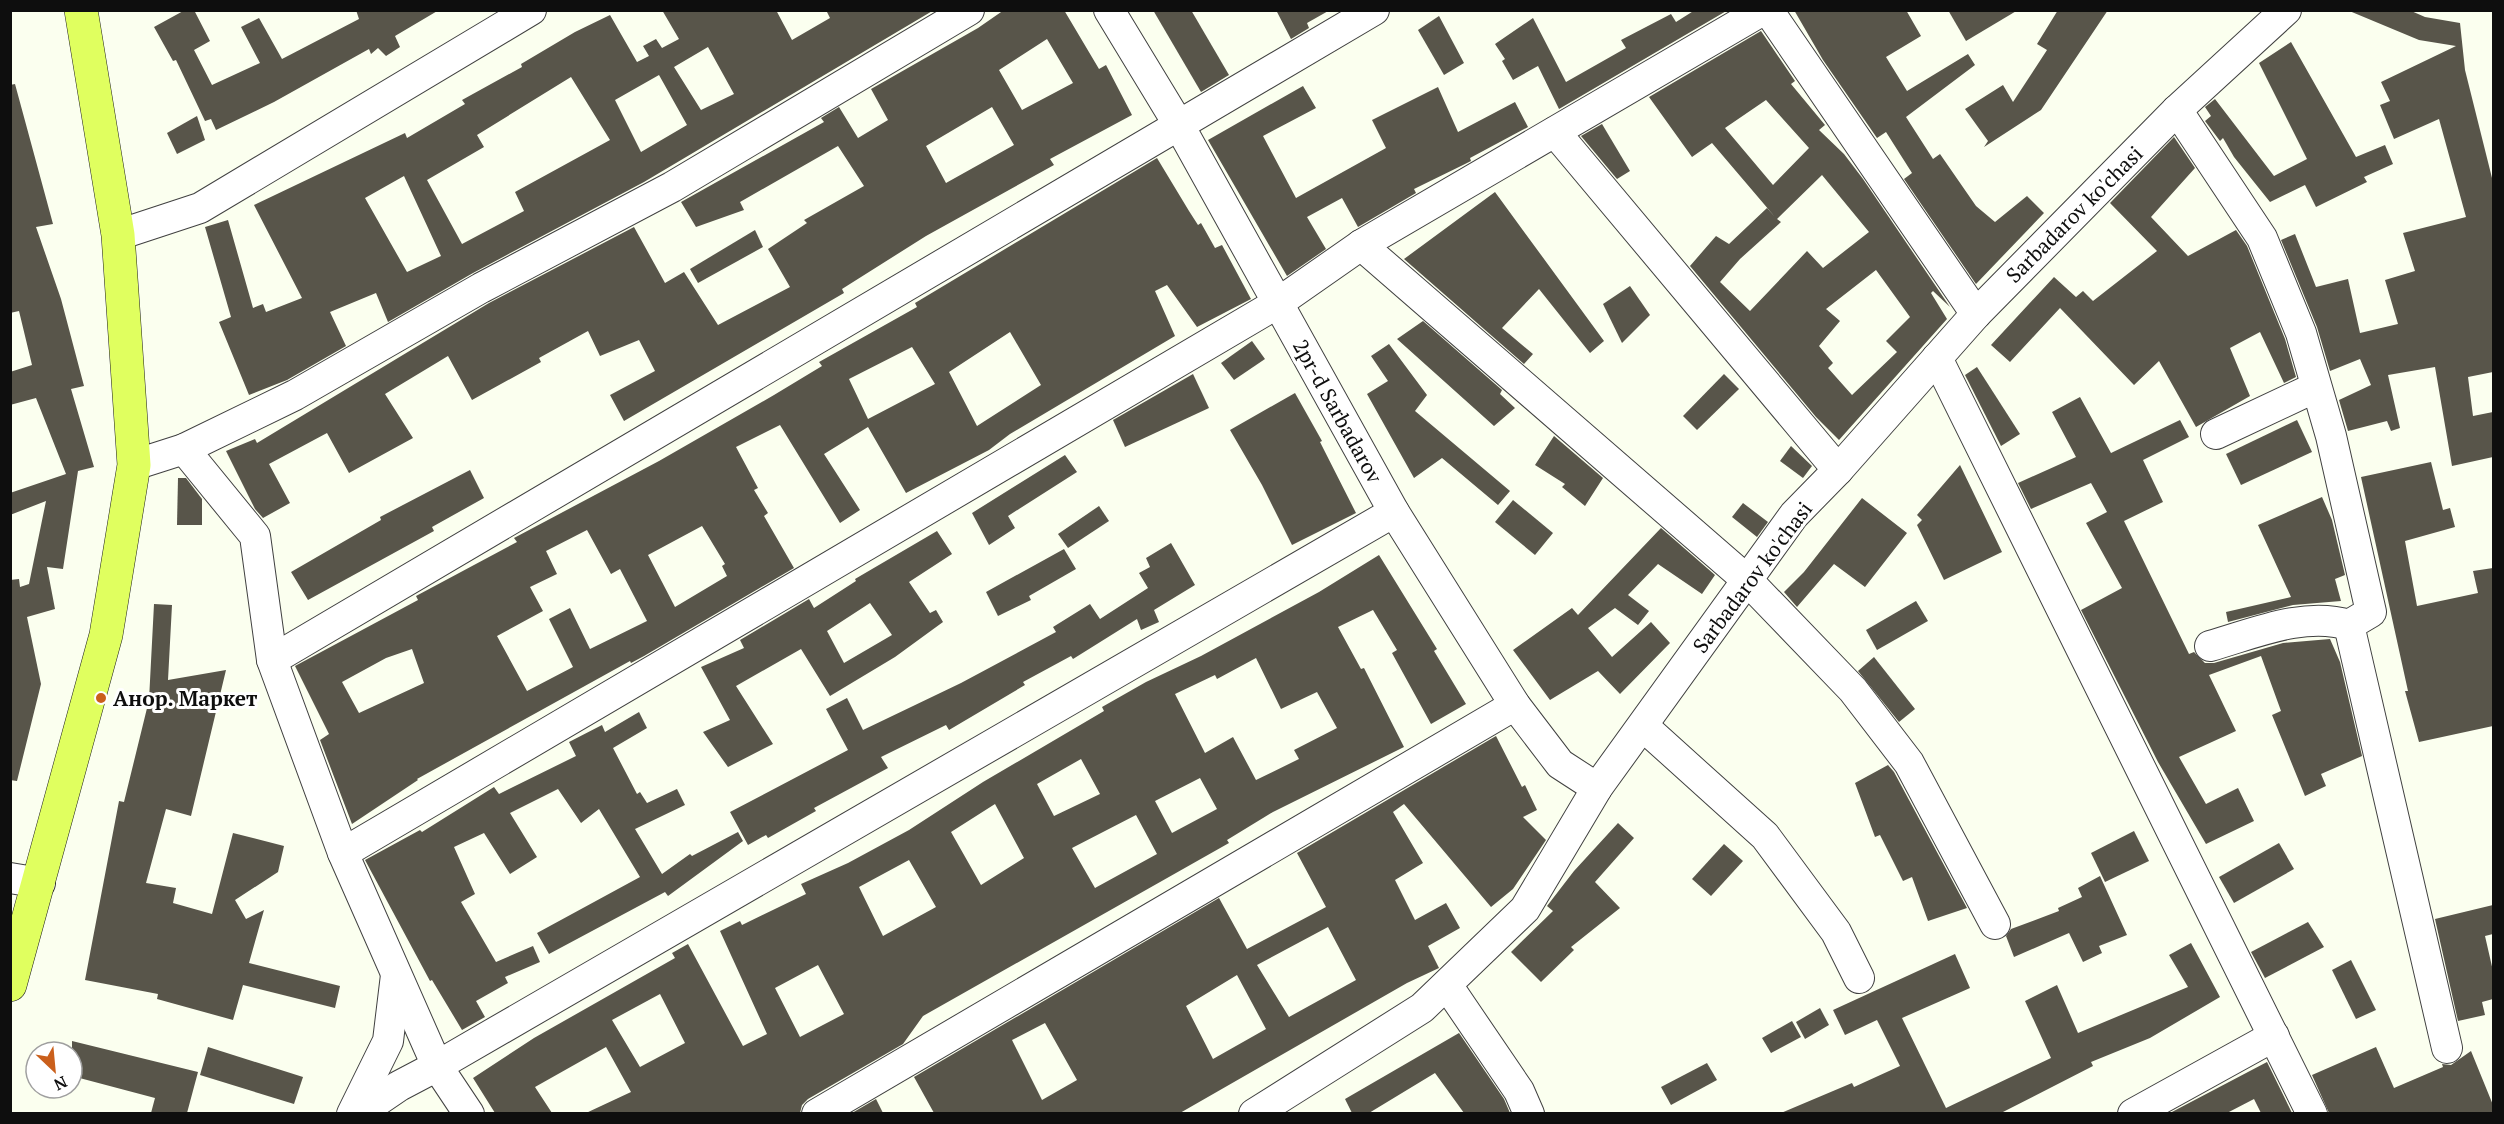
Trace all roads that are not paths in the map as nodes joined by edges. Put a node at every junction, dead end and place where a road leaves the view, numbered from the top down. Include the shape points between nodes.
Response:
1 (81, 10) edge
2 (531, 10) edge
3 (969, 10) edge
4 (1109, 10) edge
5 (1374, 10) edge
6 (1763, 10) edge
7 (1768, 10) edge
8 (2286, 10) edge
9 (2177, 110) junction
10 (1180, 127) junction
11 (1555, 132) junction
12 (118, 236) junction
13 (1361, 245) junction
14 (1278, 303) junction
15 (1976, 314) junction
16 (1937, 358) junction
17 (2316, 387) junction
18 (2216, 434) dead end
19 (184, 449) junction
20 (134, 465) junction
21 (1838, 470) junction
22 (1394, 512) junction
23 (1747, 580) junction
24 (2349, 625) junction
25 (2210, 646) dead end
26 (272, 660) junction
27 (1515, 705) junction
28 (1643, 726) junction
29 (1598, 788) junction
30 (343, 853) junction
31 (25, 880) edge
32 (1995, 924) dead end
33 (396, 974) junction
34 (1859, 978) dead end
35 (10, 985) edge
36 (1447, 985) junction
37 (2274, 1036) junction
38 (2447, 1048) dead end
39 (437, 1066) junction
40 (352, 1113) edge
41 (358, 1113) edge
42 (470, 1113) edge
43 (817, 1113) edge
44 (1254, 1113) edge
45 (1529, 1113) edge
46 (2133, 1113) edge
47 (2312, 1113) edge

1 - 12 main road
2 - 12 street via 200,208
3 - 19 street via 672,187 481,288 295,395
4 - 10 street, 2pr-d Sarbadarov
5 - 10 street
6 - 11 street
7 - 15 street
8 - 9 street, Sarbadarov ko'chasi
9 - 15 street, Sarbadarov ko'chasi
9 - 17 street via 2262,238 2301,333
10 - 14 street, 2pr-d Sarbadarov
10 - 26 street
11 - 13 street
11 - 21 street
12 - 20 main road
13 - 14 street
13 - 23 street
14 - 22 street, 2pr-d Sarbadarov
14 - 30 street
15 - 16 street, Sarbadarov ko'chasi
16 - 21 street, Sarbadarov ko'chasi
16 - 37 street
17 - 18 street
17 - 24 street via 2331,435 2371,612
19 - 20 street
19 - 26 street via 255,536
20 - 31 main road via 106,635
21 - 23 street, Sarbadarov ko'chasi via 1794,515
22 - 27 street, 2pr-d Sarbadarov
22 - 39 street
23 - 28 street, Sarbadarov ko'chasi
23 - 32 street via 1853,690 1909,763
24 - 25 street via 2300,622
24 - 38 street
26 - 30 street
27 - 29 street, 2pr-d Sarbadarov via 1560,765
27 - 43 street
28 - 29 street, Sarbadarov ko'chasi
28 - 34 street via 1765,836 1836,932
29 - 36 street, Sarbadarov ko'chasi via 1525,909
30 - 33 street
31 - 35 main road
33 - 39 street
33 - 40 street via 388,1041
36 - 44 street, Sarbadarov ko'chasi via 1422,1008
36 - 45 street via 1519,1091
37 - 46 street
37 - 47 street
39 - 41 street
39 - 42 street

